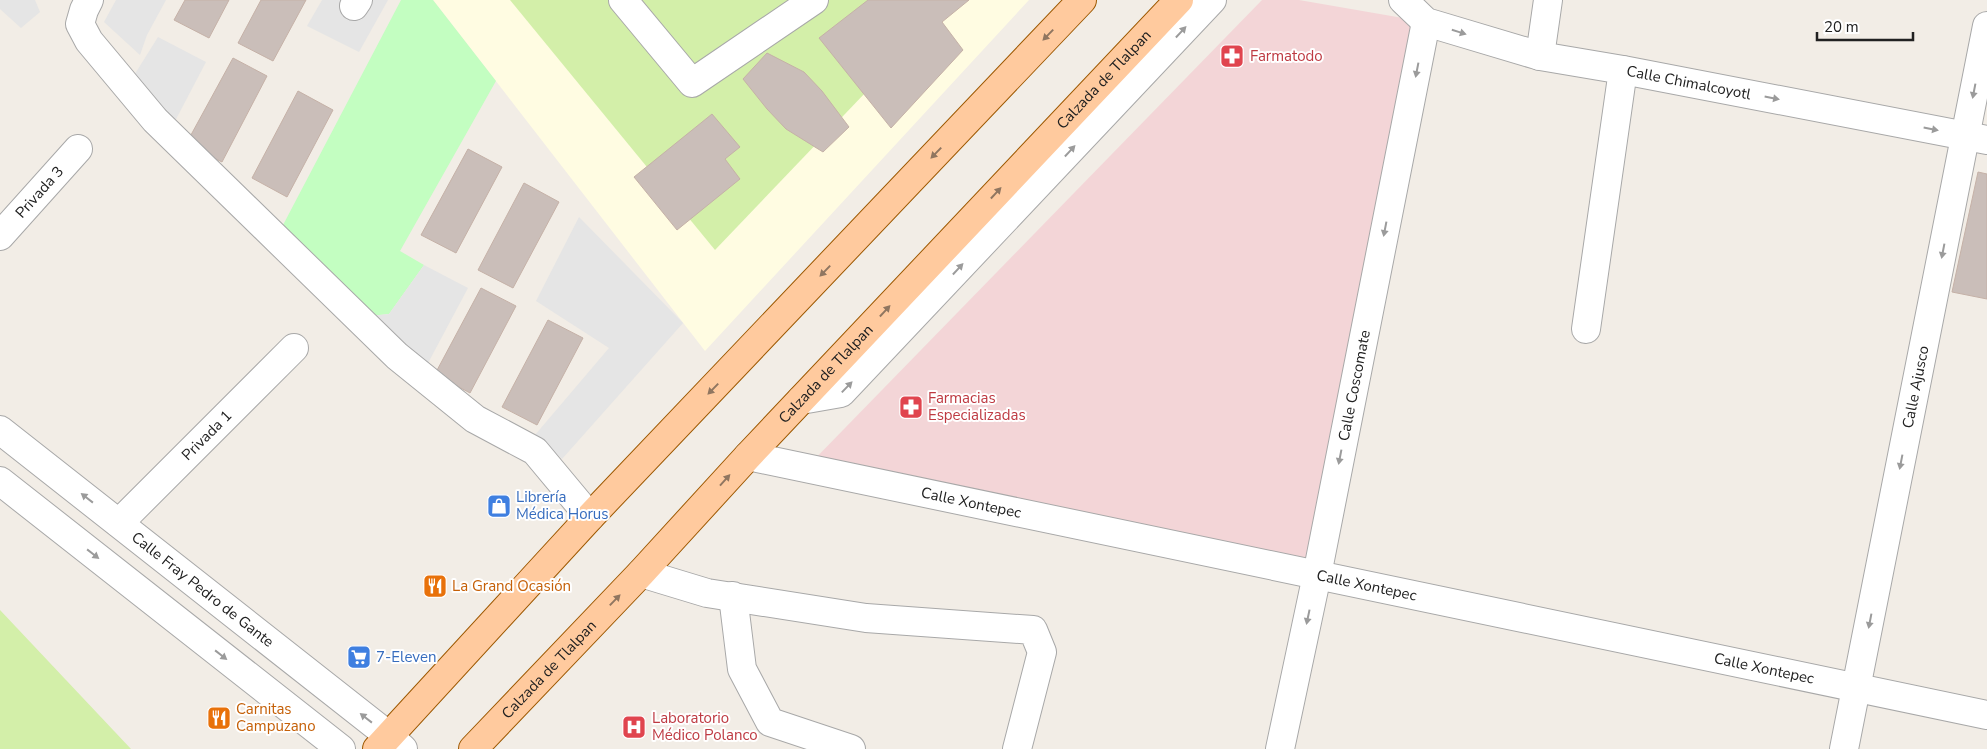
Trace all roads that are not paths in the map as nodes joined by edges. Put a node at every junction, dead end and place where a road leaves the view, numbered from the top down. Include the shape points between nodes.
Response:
1 (89, 0) edge
2 (623, 0) edge
3 (814, 0) edge
4 (1082, 0) edge
5 (1179, 0) edge
6 (1212, 0) edge
7 (1403, 0) edge
8 (1548, 0) edge
9 (1426, 22) junction
10 (1987, 26) edge
11 (1540, 56) junction
12 (1623, 70) junction
13 (1976, 138) edge
14 (78, 149) dead end
15 (0, 236) edge
16 (1586, 329) dead end
17 (294, 348) dead end
18 (801, 400) junction
19 (0, 430) edge
20 (748, 456) junction
21 (0, 480) edge
22 (590, 517) junction
23 (119, 523) junction
24 (641, 573) junction
25 (1317, 575) junction
26 (733, 596) junction
27 (1856, 689) junction
28 (1987, 715) edge
29 (389, 745) edge
30 (341, 749) edge
31 (473, 749) edge
32 (850, 749) edge
33 (1017, 749) edge
34 (1280, 749) edge
35 (1844, 749) edge

1 - 22 street via 80,24 89,40 155,120 397,356 475,419 535,451
2 - 3 street via 692,83
4 -> 22 main road
18 -> 5 main road, Calzada de Tlalpan
18 -> 6 street via 841,393
7 - 9 street, Calle Chimalcoyotl
8 - 11 street
9 -> 11 street, Calle Chimalcoyotl
9 -> 25 street, Calle Coscomate
10 -> 13 street, Calle Ajusco
11 - 12 street, Calle Chimalcoyotl
12 -> 13 street, Calle Chimalcoyotl
12 - 16 street
13 -> 27 street, Calle Ajusco
14 - 15 street, Privada 3
17 - 23 street, Privada 1
18 - 20 main road, Calzada de Tlalpan
23 -> 19 street, Calle Fray Pedro de Gante
24 -> 20 main road, Calzada de Tlalpan
20 - 25 street, Calle Xontepec
21 -> 30 street
22 - 29 main road
29 -> 23 street, Calle Fray Pedro de Gante
24 - 26 street via 707,593
31 -> 24 main road, Calzada de Tlalpan
25 - 27 street, Calle Xontepec
25 -> 34 street, Calle Coscomate
26 - 32 street via 742,670 770,722
26 - 33 street via 866,618 1034,630 1042,652
27 - 28 street, Calle Xontepec
27 - 35 street, Calle Ajusco

